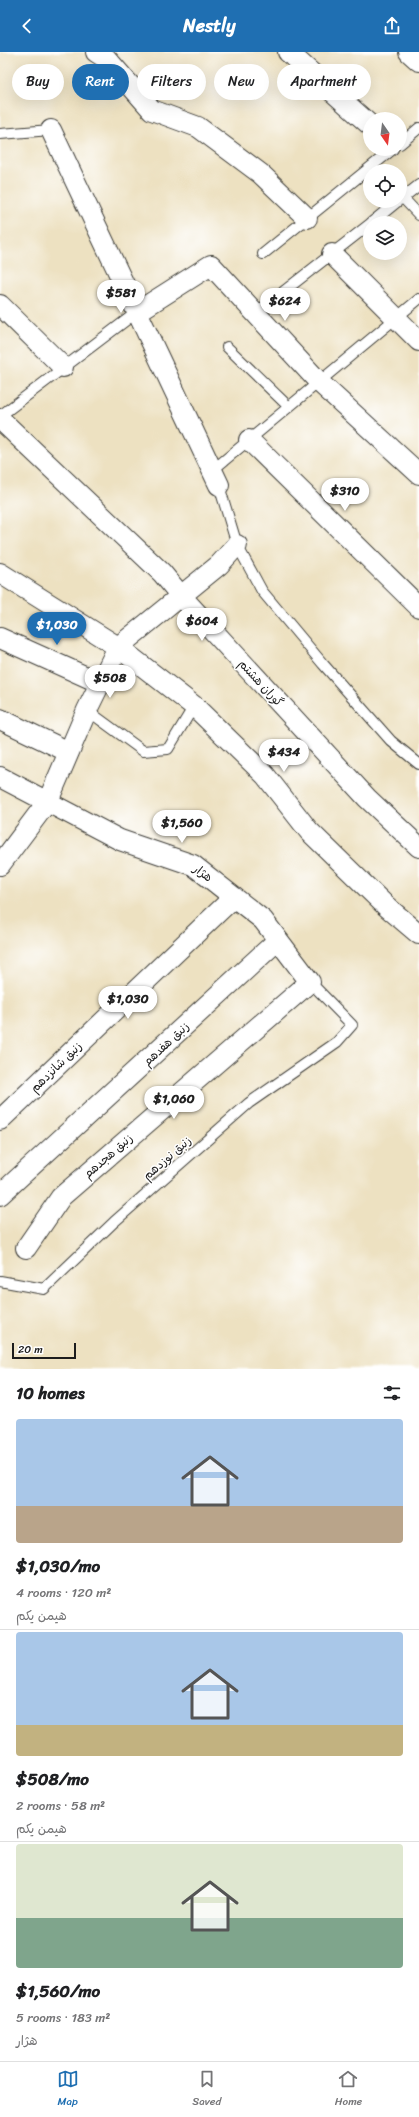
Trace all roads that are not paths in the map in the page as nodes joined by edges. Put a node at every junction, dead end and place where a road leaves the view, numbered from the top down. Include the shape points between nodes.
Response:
1 (96, 52) edge
2 (288, 52) edge
3 (409, 52) edge
4 (419, 61) edge
5 (363, 119) edge
6 (419, 128) edge
7 (51, 130) joint
8 (0, 134) edge
9 (407, 138) edge
10 (384, 156) edge
11 (419, 185) edge
12 (407, 194) edge
13 (407, 206) edge
14 (390, 208) edge
15 (419, 215) edge
16 (379, 216) edge
17 (307, 218) junction
18 (363, 229) edge
19 (263, 254) dead end
20 (332, 254) junction
21 (419, 299) edge
22 (0, 304) edge
23 (137, 312) junction
24 (256, 313) junction
25 (397, 317) junction
26 (419, 341) edge
27 (227, 347) dead end
28 (63, 367) junction
29 (319, 382) junction
30 (289, 407) junction
31 (0, 418) edge
32 (249, 440) junction
33 (419, 474) edge
34 (219, 485) junction
35 (237, 545) junction
36 (0, 573) edge
37 (181, 596) junction
38 (419, 607) edge
39 (0, 638) edge
40 (118, 647) junction
41 (100, 683) junction
42 (194, 706) junction
43 (86, 710) junction
44 (0, 719) edge
45 (69, 752) junction
46 (419, 764) edge
47 (0, 777) edge
48 (48, 801) junction
49 (419, 847) edge
50 (0, 866) edge
51 (234, 897) junction
52 (419, 934) edge
53 (278, 940) junction
54 (310, 982) junction
55 (3, 1111) edge
56 (0, 1195) edge
57 (26, 1248) dead end
58 (0, 1281) edge

1 - 17 street via 107,59 152,110 198,127 262,174
2 - 5 street
3 - 4 street
6 - 9 lane
7 - 8 lane
7 - 23 street
10 - 17 lane
11 - 12 lane
13 - 15 lane
14 - 16 lane
17 - 19 lane
18 - 20 lane
20 - 24 lane
20 - 25 street
21 - 25 lane
22 - 28 street
23 - 24 street via 211,265
23 - 28 lane
23 - 34 street
24 - 29 street
25 - 26 street
25 - 29 lane
27 - 30 lane
28 - 31 lane
29 - 30 lane
29 - 33 street
30 - 32 lane
31 - 37 street, گوران هشتم via 162,573
32 - 34 lane via 214,469
32 - 38 street
34 - 35 lane
35 - 37 street via 219,565
35 - 46 lane via 262,591 322,664 392,741
36 - 40 street
37 - 40 street
37 - 49 street, گوران هشتم via 367,798
39 - 41 street
40 - 41 street
40 - 42 street
41 - 43 street
42 - 43 lane via 168,749 144,751
42 - 52 street via 265,775 309,831 386,906
43 - 45 street
44 - 45 street
45 - 48 street
47 - 48 street, هژار
48 - 50 street
48 - 51 street, هژار via 120,840 193,865
51 - 53 street, هژار via 263,920
51 - 55 street, زنبق شانزدهم
53 - 54 street, هژار
53 - 56 street, زنبق هفدهم
54 - 57 street, زنبق هجدهم via 61,1197
54 - 58 lane, زنبق نوزدهم via 352,1025 337,1042 249,1104 114,1222 44,1289

